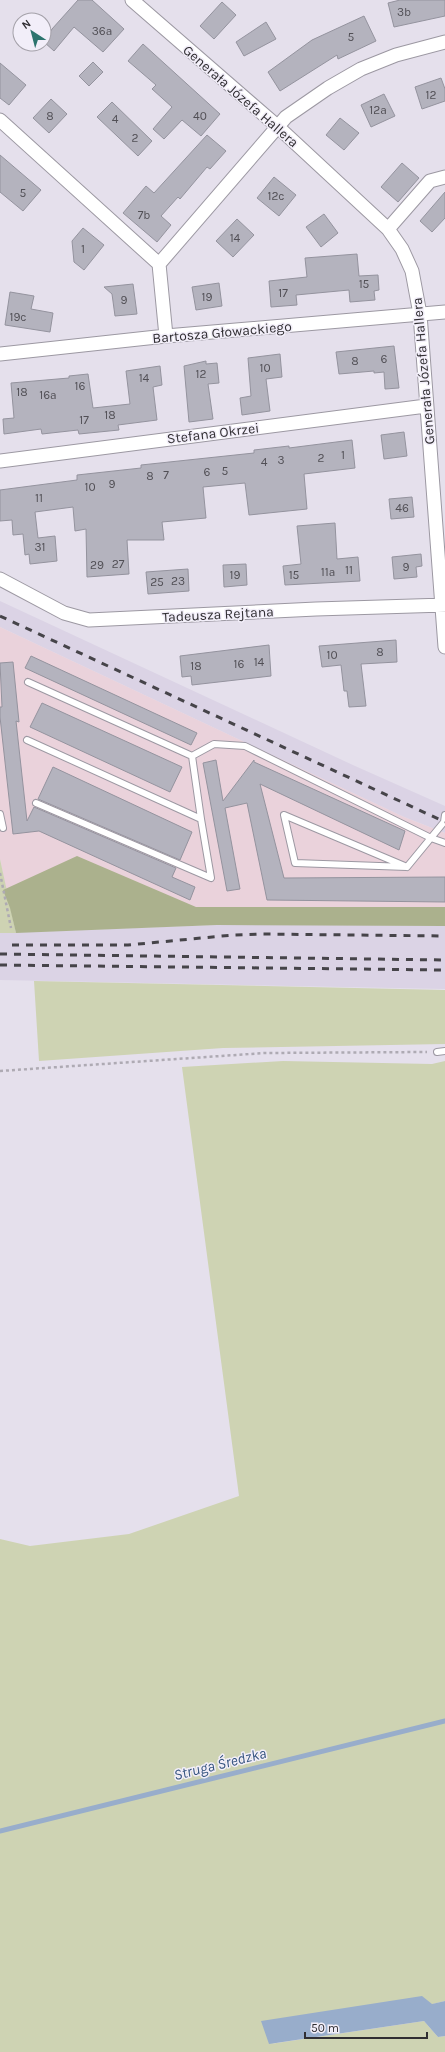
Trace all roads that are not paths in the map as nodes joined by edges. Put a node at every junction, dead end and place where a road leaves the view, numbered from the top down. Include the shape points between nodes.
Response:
1 (132, 0) edge
2 (445, 42) edge
3 (0, 120) edge
4 (277, 126) junction
5 (445, 177) edge
6 (388, 229) junction
7 (159, 264) junction
8 (445, 312) edge
9 (420, 314) junction
10 (166, 336) junction
11 (0, 354) edge
12 (426, 406) junction
13 (0, 461) edge
14 (0, 579) edge
15 (444, 605) edge
16 (445, 647) edge
17 (28, 682) dead end
18 (27, 740) dead end
19 (192, 756) junction
20 (36, 803) dead end
21 (0, 814) edge
22 (445, 815) edge
23 (201, 819) junction
24 (3, 828) dead end
25 (431, 838) junction
26 (445, 843) edge
27 (408, 867) junction
28 (445, 1051) edge
29 (437, 1052) road end

1 - 4 street, Generała Józefa Hallera
2 - 4 street via 396,55 361,69 300,107
3 - 7 street
4 - 6 street, Generała Józefa Hallera
4 - 7 street
5 - 6 street via 430,181
6 - 9 street, Generała Józefa Hallera via 402,249 412,271
7 - 10 street
8 - 9 street, Bartosza Głowackiego
9 - 10 street, Bartosza Głowackiego
9 - 12 street, Generała Józefa Hallera
10 - 11 street, Bartosza Głowackiego
12 - 13 street, Stefana Okrzei
12 - 15 street, Generała Józefa Hallera
14 - 15 street, Tadeusza Rejtana via 64,613 89,620
15 - 16 street, Generała Józefa Hallera
17 - 19 lane
18 - 23 lane
19 - 23 lane
19 - 25 lane via 214,744 245,746
20 - 23 lane via 211,878
21 - 24 lane
22 - 25 lane via 444,822
25 - 26 lane
25 - 27 lane
27 - 27 lane via 378,855 284,815 295,862
28 - 29 lane

